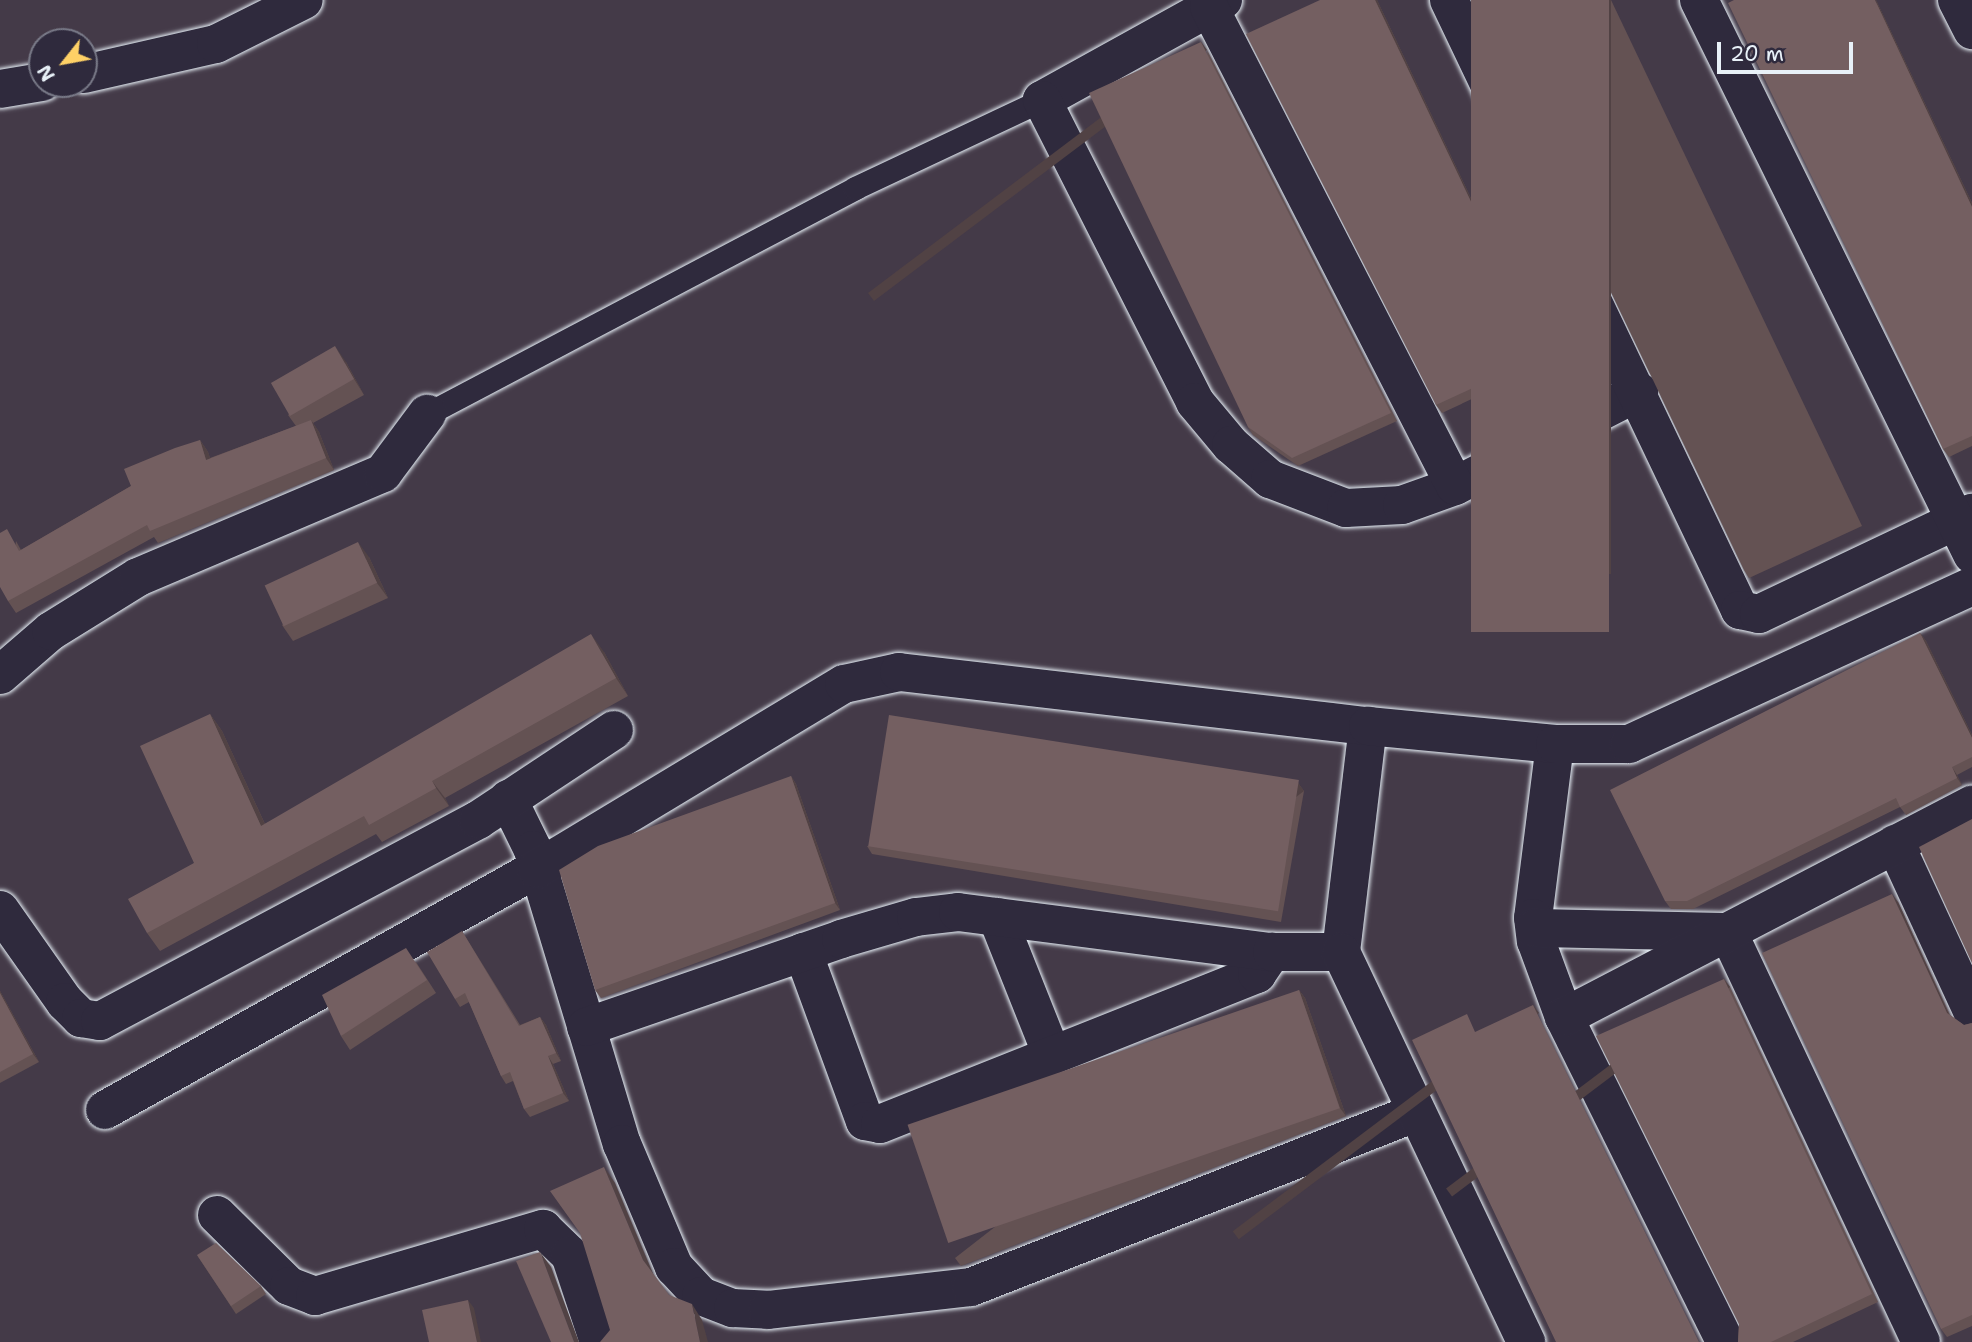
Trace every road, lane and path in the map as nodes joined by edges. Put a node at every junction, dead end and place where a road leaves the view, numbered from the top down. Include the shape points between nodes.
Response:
1 (304, 0) edge
2 (1449, 0) edge
3 (1699, 0) edge
4 (1957, 0) edge
5 (1216, 4) edge
6 (1972, 30) edge
7 (98, 71) edge
8 (28, 84) edge
9 (0, 89) edge
10 (1042, 100) junction
11 (1639, 392) junction
12 (428, 414) joint
13 (1455, 486) junction
14 (1966, 531) edge
15 (1972, 586) edge
16 (0, 676) edge
17 (1368, 726) junction
18 (614, 730) dead end
19 (1555, 744) junction
20 (1972, 805) edge
21 (512, 807) junction
22 (1895, 844) junction
23 (535, 860) junction
24 (0, 910) edge
25 (997, 917) junction
26 (1535, 928) junction
27 (1728, 932) junction
28 (1272, 952) junction
29 (1341, 952) junction
30 (803, 953) junction
31 (1972, 1011) edge
32 (1564, 1017) junction
33 (586, 1027) junction
34 (1052, 1055) junction
35 (105, 1110) dead end
36 (1414, 1113) junction
37 (217, 1215) dead end
38 (599, 1342) edge
39 (1527, 1342) edge
40 (1725, 1342) edge
41 (1921, 1342) edge

1 - 7 street via 216,44
2 - 11 street
3 - 14 street
4 - 6 street
5 - 10 street
5 - 13 street
8 - 9 street
10 - 12 lane via 844,194
10 - 13 street via 1195,402 1231,445 1270,479 1346,508 1402,505
11 - 13 street
11 - 14 street via 1731,594 1749,615
12 - 16 street via 383,473 138,577 51,631
15 - 19 street via 1629,744
17 - 19 street
17 - 23 street via 899,672 873,676 821,696
17 - 29 street
18 - 21 street
19 - 26 street
20 - 22 street
21 - 23 street
21 - 24 street via 100,1021 80,1018 65,1002
22 - 27 street
22 - 31 street
23 - 33 street
23 - 35 street
25 - 28 street
25 - 30 street via 916,916
25 - 34 street
26 - 27 street
26 - 32 street
27 - 32 street
27 - 41 street
28 - 29 street
28 - 34 street via 1257,974
29 - 36 street
30 - 33 street
30 - 34 street via 864,1121 880,1124
32 - 40 street
33 - 36 street via 622,1144 674,1266 701,1296 733,1308 768,1310 971,1287
36 - 39 street
37 - 38 street via 289,1286 315,1296 543,1229 569,1255

